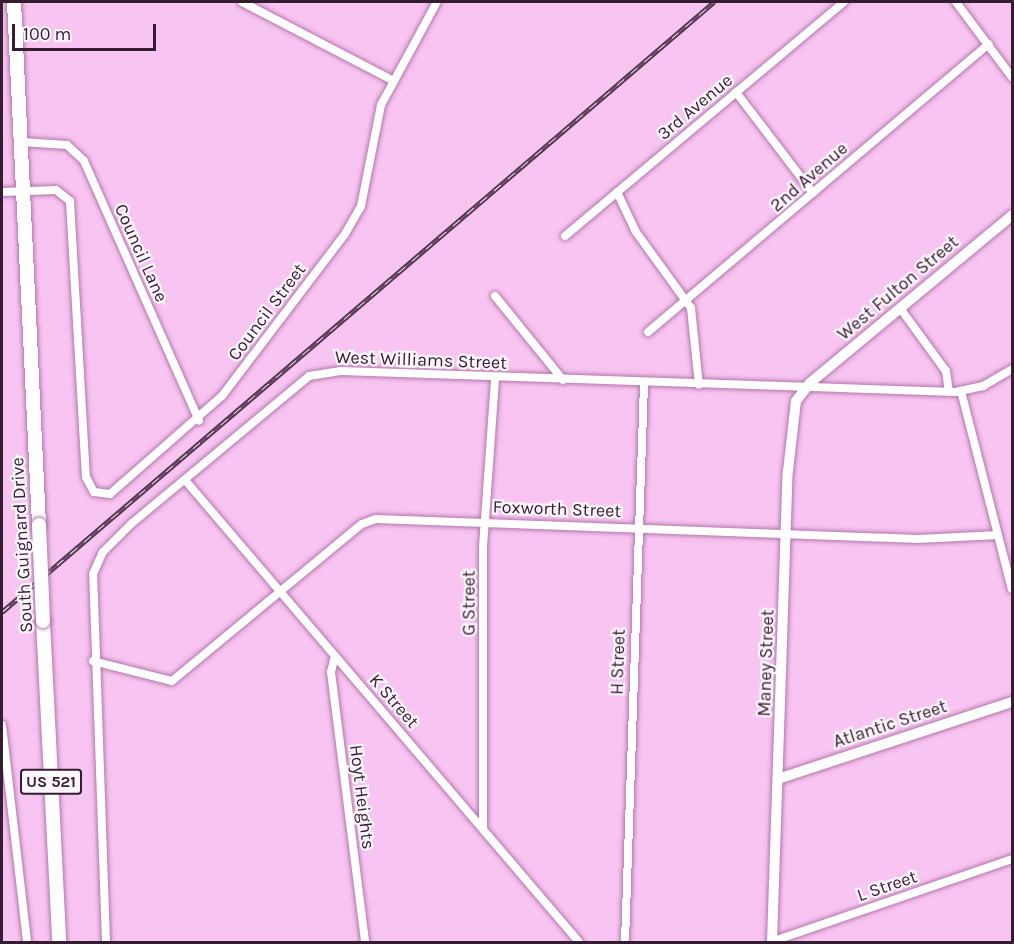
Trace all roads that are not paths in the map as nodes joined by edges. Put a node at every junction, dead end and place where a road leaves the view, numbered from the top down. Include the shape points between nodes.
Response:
1 (14, 2) edge
2 (242, 2) edge
3 (437, 2) edge
4 (843, 2) edge
5 (956, 2) edge
6 (989, 44) junction
7 (1012, 77) edge
8 (394, 81) junction
9 (736, 92) junction
10 (22, 142) junction
11 (24, 190) junction
12 (2, 192) edge
13 (617, 192) junction
14 (813, 193) junction
15 (1012, 215) edge
16 (565, 236) dead end
17 (495, 296) dead end
18 (687, 299) junction
19 (900, 308) junction
20 (648, 332) dead end
21 (1012, 369) edge
22 (495, 378) junction
23 (563, 380) junction
24 (644, 383) junction
25 (699, 385) junction
26 (805, 387) junction
27 (949, 392) junction
28 (962, 392) junction
29 (199, 421) junction
30 (185, 480) junction
31 (486, 521) junction
32 (638, 527) junction
33 (786, 534) junction
34 (998, 535) junction
35 (1012, 589) edge
36 (280, 591) junction
37 (335, 656) junction
38 (93, 661) junction
39 (1012, 702) edge
40 (2, 725) edge
41 (778, 779) junction
42 (483, 828) junction
43 (1012, 859) edge
44 (27, 942) edge
45 (59, 942) edge
46 (106, 942) edge
47 (365, 942) edge
48 (579, 942) edge
49 (626, 942) edge
50 (772, 942) edge

1 - 10 highway, South Guignard Drive / US 521
2 - 8 street
3 - 8 street, Council Street
4 - 9 street, 3rd Avenue
5 - 6 street
6 - 7 street
6 - 14 street, 2nd Avenue
8 - 29 street, Council Street via 378,114 357,215
9 - 13 street, 3rd Avenue
9 - 14 street
10 - 11 highway, South Guignard Drive / US 521
10 - 29 street, Council Lane via 67,145 84,161
11 - 12 street
11 - 29 street, Council Street via 56,190 72,208 86,477 99,494 117,490
11 - 45 highway, South Guignard Drive / US 521, bridge
13 - 16 street, 3rd Avenue
13 - 18 street via 636,232
14 - 18 street, 2nd Avenue
15 - 19 street, West Fulton Street
17 - 23 street
18 - 20 street, 2nd Avenue
18 - 25 street
19 - 26 street, West Fulton Street
19 - 27 street via 946,371
21 - 28 street, West Williams Street
22 - 23 street, West Williams Street
22 - 30 street, West Williams Street via 319,372 300,382
22 - 31 street, G Street
23 - 24 street, West Williams Street
24 - 25 street, West Williams Street
24 - 32 street, H Street
25 - 26 street, West Williams Street
26 - 27 street, West Williams Street
26 - 33 street, Maney Street via 792,420
27 - 28 street, West Williams Street
28 - 34 street
30 - 36 street, K Street
30 - 38 street, West Williams Street via 116,538 98,562 90,593
31 - 32 street, Foxworth Street
31 - 36 street, Foxworth Street via 368,521
31 - 42 street, G Street
32 - 33 street, Foxworth Street
32 - 49 street, H Street
33 - 34 street, Foxworth Street via 935,540
33 - 41 street, Maney Street
34 - 35 street
36 - 37 street, K Street
36 - 38 street, Foxworth Street via 172,681
37 - 42 street, K Street
37 - 47 street, Hoyt Heights via 331,672
38 - 46 street, West Williams Street
39 - 41 street, Atlantic Street
40 - 44 street
41 - 50 street, Maney Street
42 - 48 street, K Street
43 - 50 street, L Street

